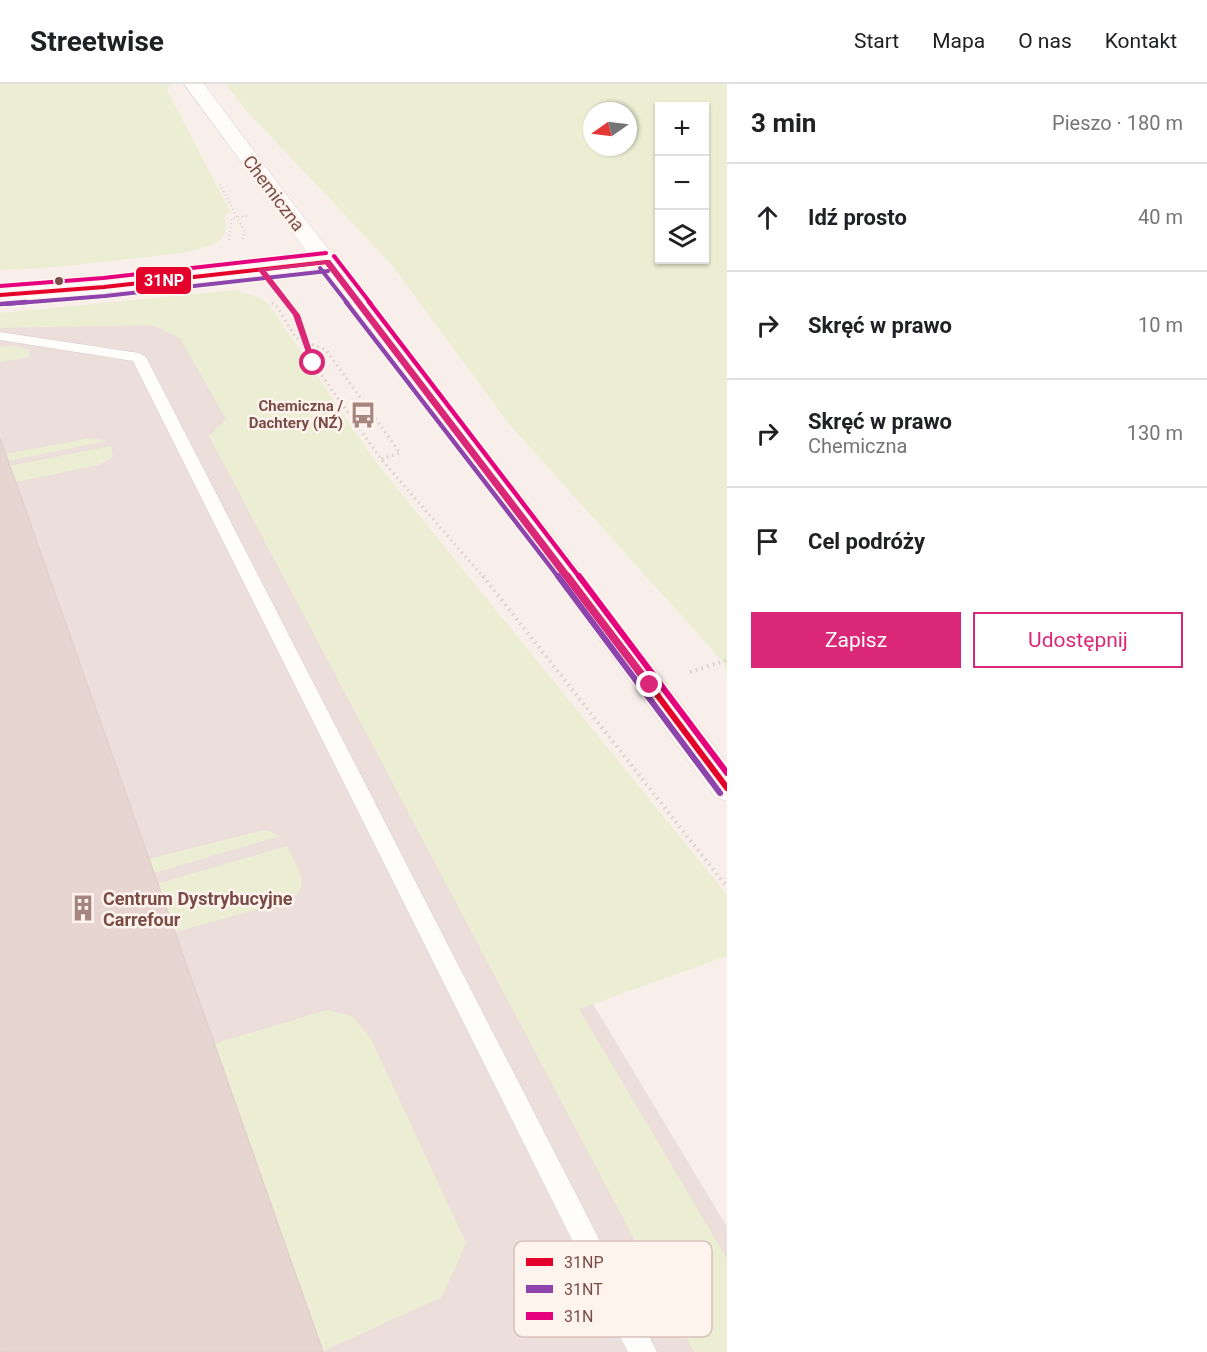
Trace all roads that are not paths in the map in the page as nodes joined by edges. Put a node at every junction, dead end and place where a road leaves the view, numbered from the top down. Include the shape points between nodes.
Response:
1 (194, 84) edge
2 (327, 262) junction
3 (0, 295) edge
4 (0, 336) edge
5 (727, 788) edge
6 (587, 1241) edge
7 (635, 1337) edge
8 (643, 1352) edge

1 - 2 street, Chemiczna
2 - 3 street
2 - 5 street, Chemiczna
4 - 6 lane via 139,357
7 - 8 lane

